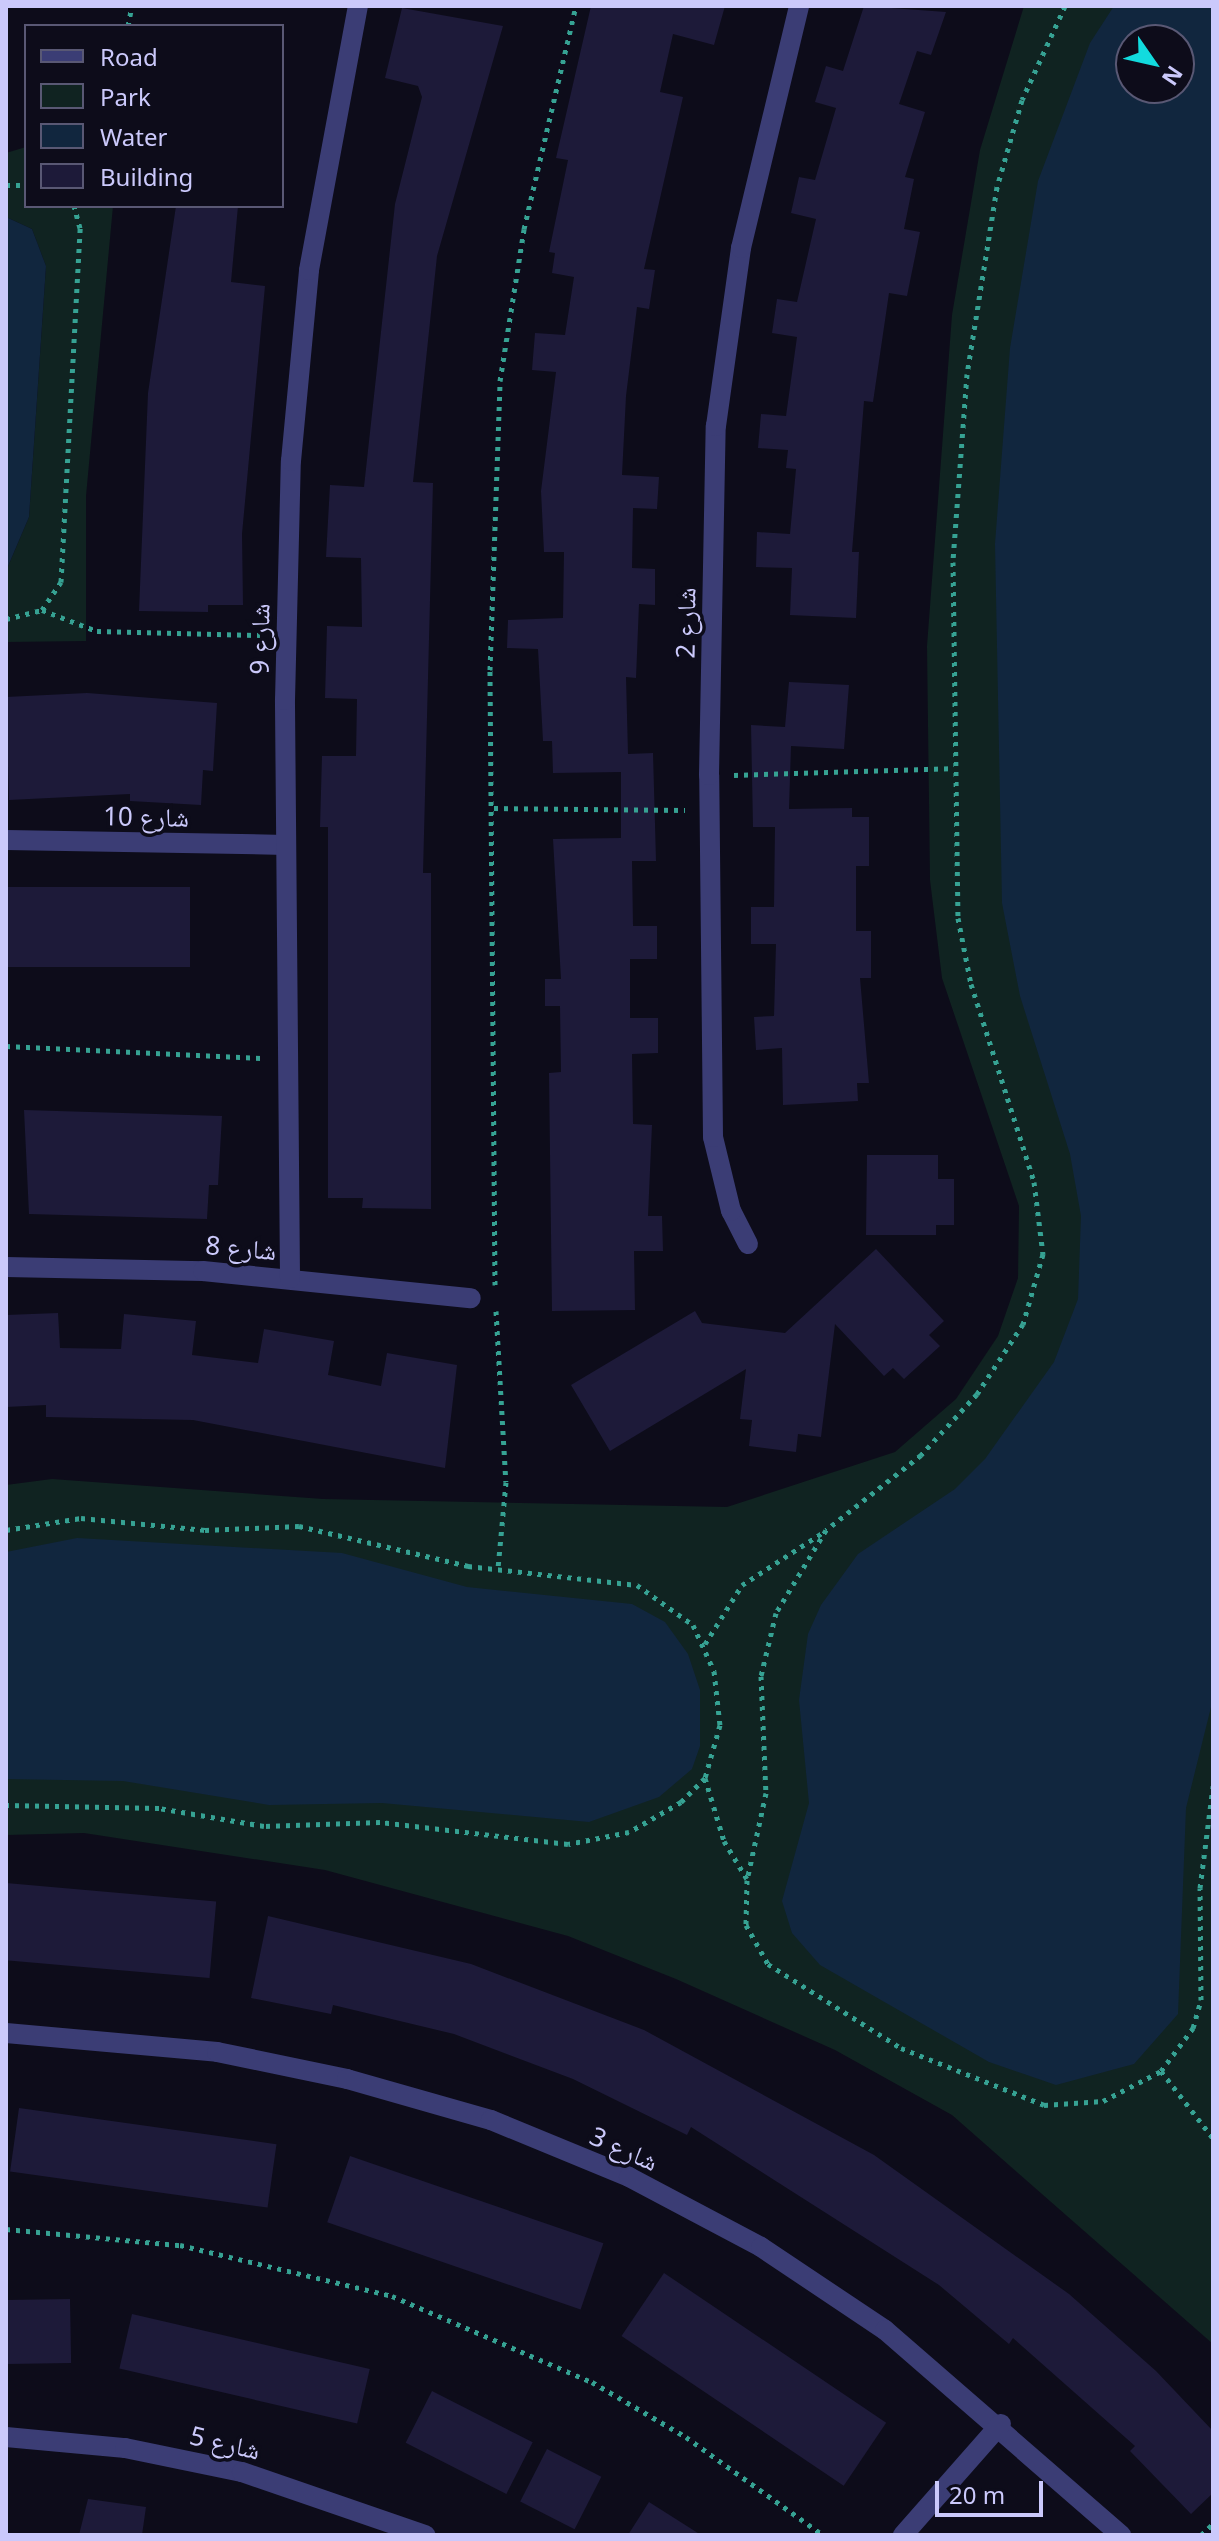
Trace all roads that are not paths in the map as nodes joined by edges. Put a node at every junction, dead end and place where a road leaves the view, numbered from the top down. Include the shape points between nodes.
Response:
1 (358, 6) edge
2 (799, 6) edge
3 (6, 840) edge
4 (286, 845) junction
5 (748, 1244) dead end
6 (6, 1267) edge
7 (290, 1278) junction
8 (471, 1298) dead end
9 (6, 2033) edge
10 (1001, 2424) junction
11 (6, 2437) edge
12 (425, 2535) edge
13 (903, 2535) edge
14 (1121, 2535) edge

1 - 4 street, شارع 9 via 309,270 291,461
2 - 5 street, شارع 2 via 741,248 717,411 709,775 713,1137 719,1175
3 - 4 street, شارع 10
4 - 7 street, شارع 9
6 - 7 street, شارع 8
7 - 8 street, شارع 8
9 - 10 street, شارع 3 via 217,2052 491,2120 629,2177 761,2247 885,2330
10 - 13 street
10 - 14 street, شارع 3
11 - 12 street, شارع 5 via 125,2448 242,2472

